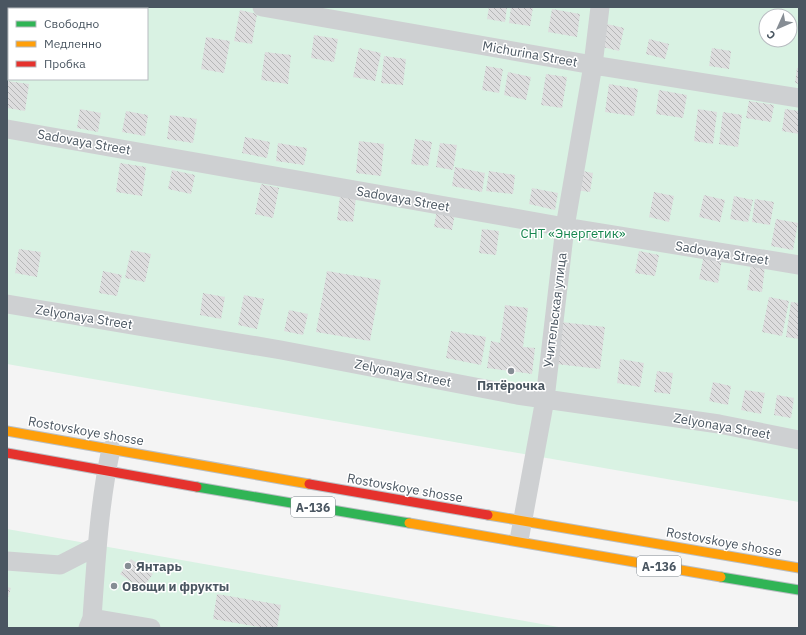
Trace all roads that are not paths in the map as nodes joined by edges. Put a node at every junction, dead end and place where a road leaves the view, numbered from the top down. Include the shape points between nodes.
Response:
1 (262, 7) edge
2 (600, 7) edge
3 (593, 65) junction
4 (799, 98) edge
5 (7, 129) edge
6 (565, 227) junction
7 (799, 265) edge
8 (7, 304) edge
9 (545, 400) junction
10 (7, 431) edge
11 (799, 440) edge
12 (111, 449) junction
13 (7, 453) edge
14 (106, 471) junction
15 (522, 521) junction
16 (519, 542) junction
17 (97, 546) junction
18 (7, 561) edge
19 (799, 568) edge
20 (799, 590) edge
21 (90, 623) edge
22 (150, 628) edge

1 - 3 street, Michurina Street
2 - 3 street, Учительская улица
3 - 4 street, Michurina Street
3 - 6 street, Учительская улица
5 - 6 street, Sadovaya Street
6 - 7 street, Sadovaya Street
6 - 9 street, Учительская улица
8 - 9 street, Zelyonaya Street via 280,350
9 - 11 street, Zelyonaya Street via 719,424
9 - 15 street, Учительская улица
10 - 12 highway, Rostovskoye shosse / А-136
12 - 14 street
12 - 15 highway, Rostovskoye shosse / А-136
13 - 14 highway, А-136
14 - 16 highway, А-136
14 - 17 street
15 - 16 street, Учительская улица
15 - 19 highway, Rostovskoye shosse / А-136
16 - 20 highway, А-136
17 - 18 street via 60,565
17 - 21 street
21 - 22 street

